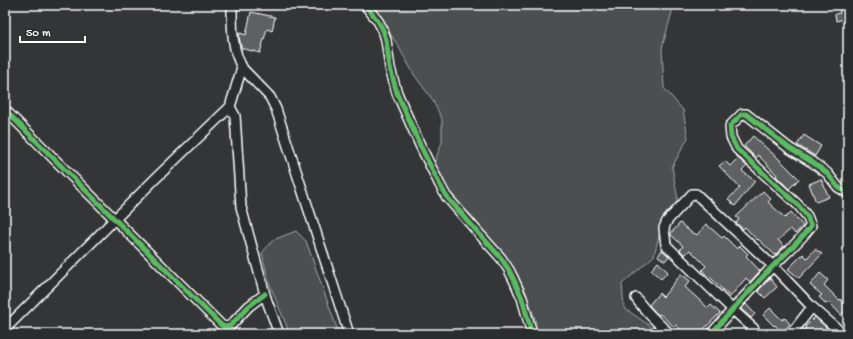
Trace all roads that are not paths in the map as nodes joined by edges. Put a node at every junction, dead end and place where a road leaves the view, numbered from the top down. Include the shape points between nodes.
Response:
1 (234, 5) edge
2 (365, 5) edge
3 (242, 67) junction
4 (230, 107) junction
5 (5, 110) edge
6 (848, 193) edge
7 (114, 220) junction
8 (773, 266) junction
9 (265, 294) junction
10 (636, 298) dead end
11 (812, 307) junction
12 (732, 309) junction
13 (5, 329) edge
14 (754, 329) dead end
15 (279, 334) edge
16 (349, 334) edge
17 (532, 334) edge
18 (670, 334) edge
19 (711, 334) edge
20 (791, 334) edge
21 (843, 334) edge

1 - 3 street via 232,34
2 - 17 street via 383,30 397,93 433,172 446,196 502,258 522,298
3 - 4 street
3 - 16 street via 270,97 276,109
4 - 7 street
4 - 9 street via 235,116 242,207
5 - 7 street
6 - 8 street via 838,187 827,173 789,148 746,114 742,114 730,126 731,137 737,149 798,205 811,226
7 - 9 street via 225,327 230,326
7 - 13 street
8 - 11 street
8 - 12 street
8 - 12 street via 696,194 692,194 667,221 664,228 666,245
9 - 15 street
10 - 18 street
11 - 20 street
11 - 21 street
12 - 14 street
12 - 19 street

